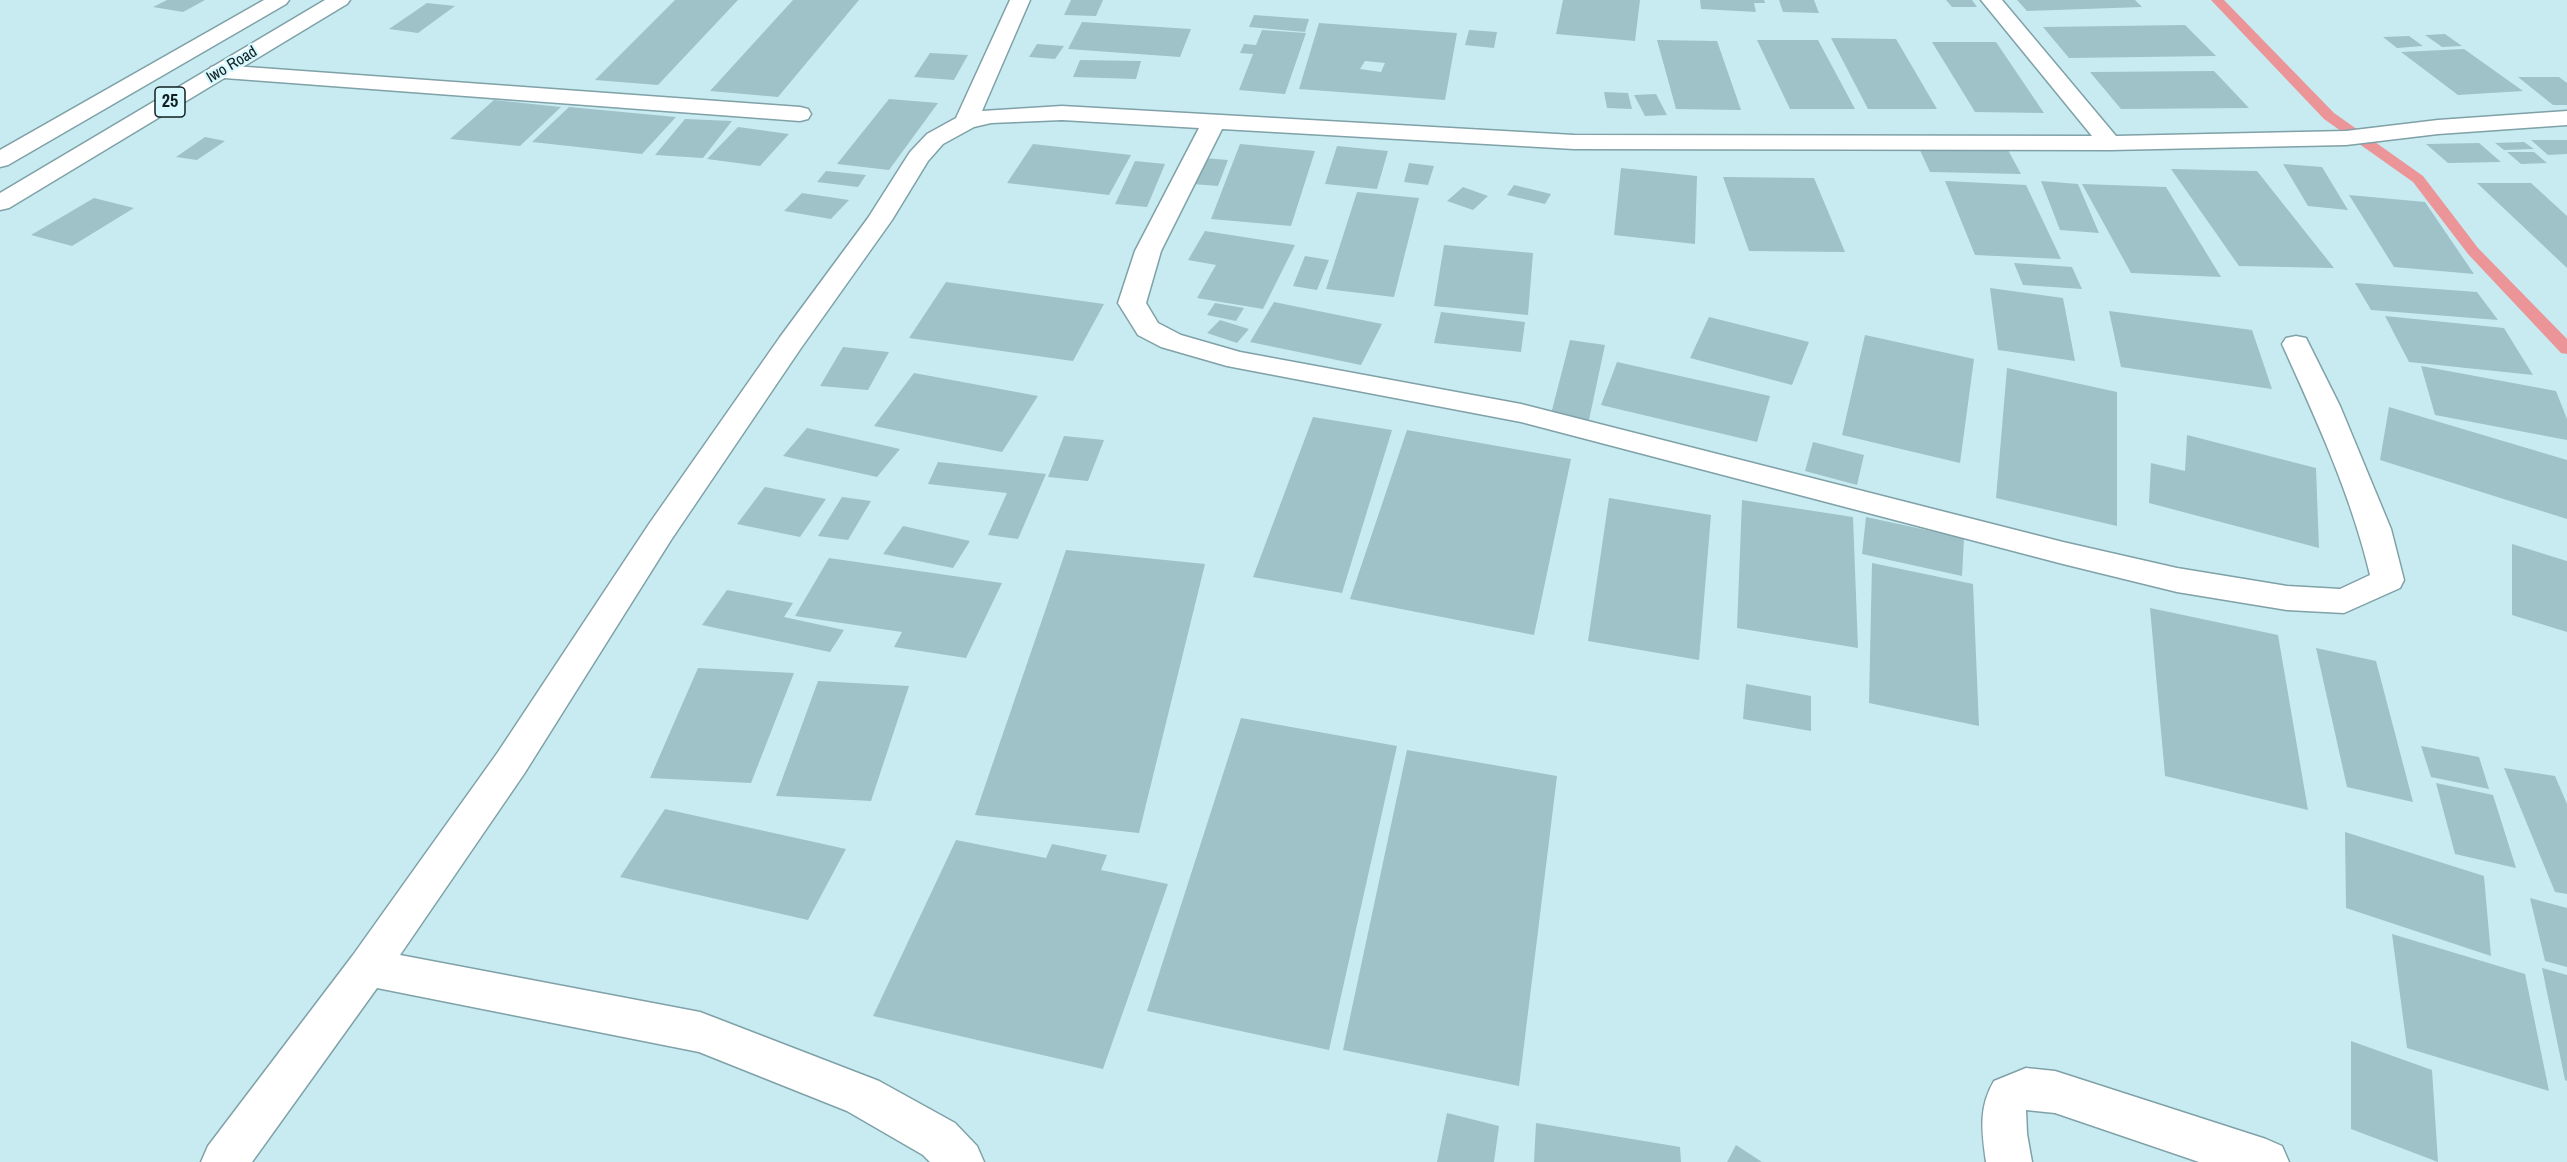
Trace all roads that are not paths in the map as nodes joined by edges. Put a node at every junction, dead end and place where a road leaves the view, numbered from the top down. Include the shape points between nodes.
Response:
1 (279, 0) edge
2 (340, 0) edge
3 (1020, 0) edge
4 (1991, 0) edge
5 (219, 72) junction
6 (800, 114) dead end
7 (2567, 118) edge
8 (1215, 120) junction
9 (966, 122) junction
10 (2110, 143) junction
11 (0, 160) edge
12 (0, 203) edge
13 (2296, 344) dead end
14 (368, 968) junction
15 (224, 1162) edge
16 (961, 1162) edge
17 (2009, 1162) edge
18 (2266, 1162) edge

1 - 11 street, Iwo Road
2 - 5 street, Iwo Road / 25
3 - 9 street
4 - 10 street
5 - 6 street
5 - 12 street, Iwo Road / 25
7 - 10 street via 2346,138
8 - 9 street via 1062,113 991,116
8 - 10 street via 1574,142
8 - 13 street via 1148,251 1132,303 1148,329 1171,341 1238,360 1521,413 2177,580 2287,598 2344,601 2388,580 2375,529
9 - 14 street via 935,139 918,157 879,220 660,532 512,763
14 - 15 street
14 - 16 street via 700,1032 863,1096 939,1139
17 - 18 street via 2002,1116 2008,1097 2015,1091 2032,1089 2055,1092

